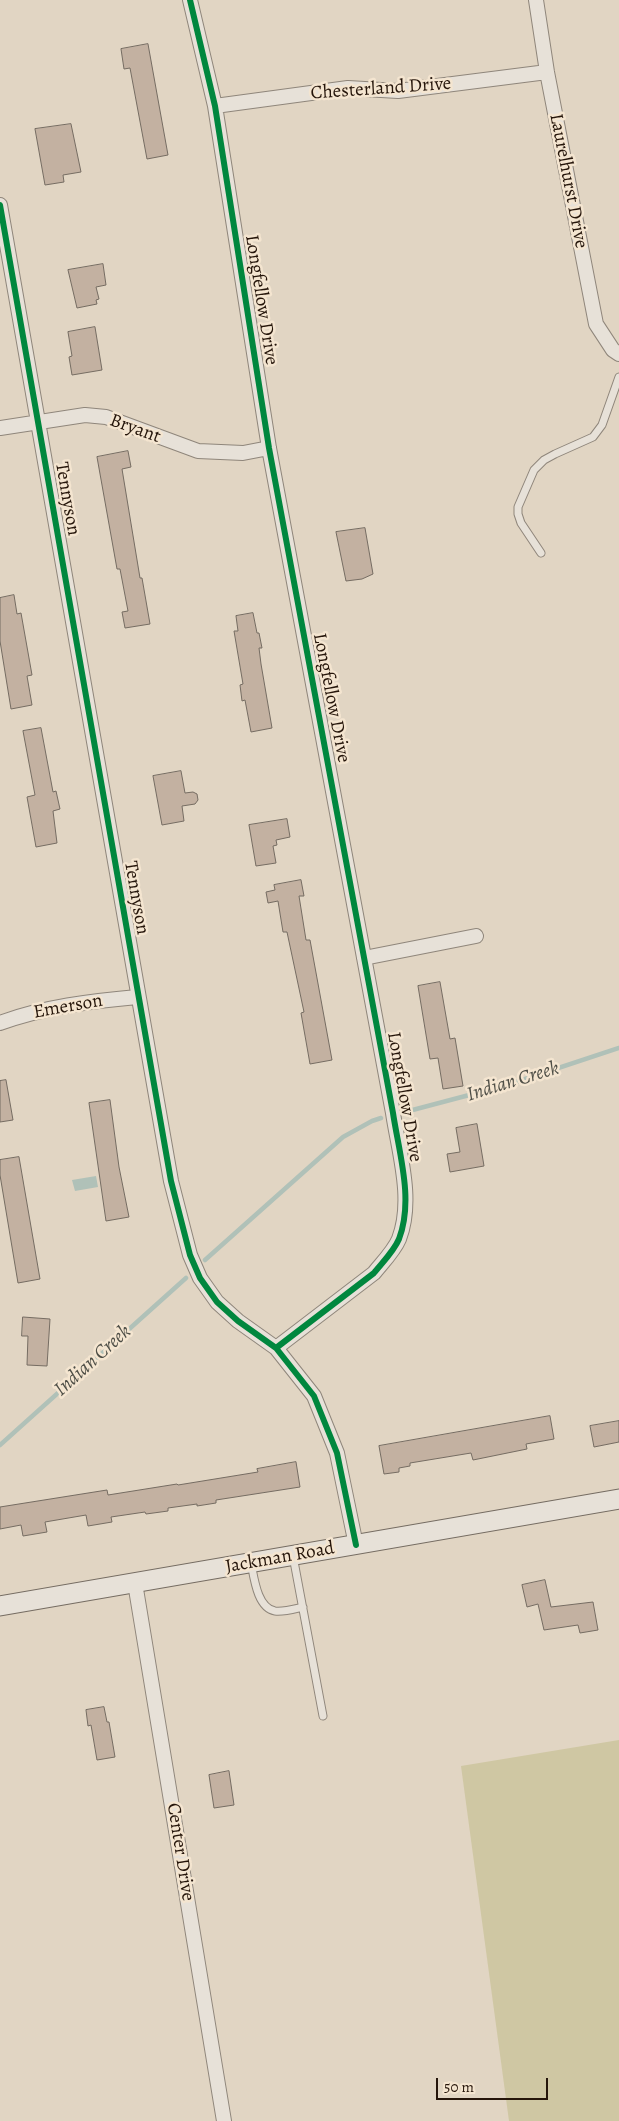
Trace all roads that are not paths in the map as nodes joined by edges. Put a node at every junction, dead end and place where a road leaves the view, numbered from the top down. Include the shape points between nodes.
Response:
1 (190, 0) edge
2 (536, 0) edge
3 (547, 72) junction
4 (215, 106) junction
5 (0, 205) edge
6 (619, 354) edge
7 (619, 378) edge
8 (38, 423) junction
9 (0, 428) edge
10 (270, 448) junction
11 (541, 553) dead end
12 (476, 936) dead end
13 (364, 958) junction
14 (137, 997) junction
15 (0, 1023) edge
16 (276, 1348) junction
17 (619, 1499) edge
18 (356, 1544) junction
19 (293, 1555) junction
20 (251, 1563) junction
21 (135, 1583) junction
22 (0, 1606) edge
23 (303, 1607) junction
24 (323, 1716) dead end
25 (224, 2121) edge

1 - 4 street, Longfellow Drive
2 - 3 street, Laurelhurst Drive
3 - 4 street, Chesterland Drive via 398,91 348,88
3 - 6 street, Laurelhurst Drive via 596,324
4 - 10 street, Longfellow Drive
5 - 8 street, Tennyson
7 - 11 lane via 602,425 592,437 544,460 534,470 518,514
8 - 9 street, Bryant
8 - 10 street, Bryant via 85,415 99,416 198,451 242,453
8 - 14 street, Tennyson
10 - 13 street, Longfellow Drive
12 - 13 street
13 - 16 street, Longfellow Drive via 401,1161 405,1215 399,1240 374,1272
14 - 15 street, Emerson via 18,1016
14 - 16 street, Tennyson via 171,1181 190,1255 200,1278 218,1302 258,1337
16 - 18 street, Tennyson via 314,1396 336,1453
17 - 18 street, Jackman Road
18 - 19 street, Jackman Road
19 - 20 street, Jackman Road
19 - 23 lane
20 - 21 street, Jackman Road
20 - 23 lane via 260,1596 267,1607 278,1611
21 - 22 street, Jackman Road
21 - 25 street, Center Drive
23 - 24 lane

